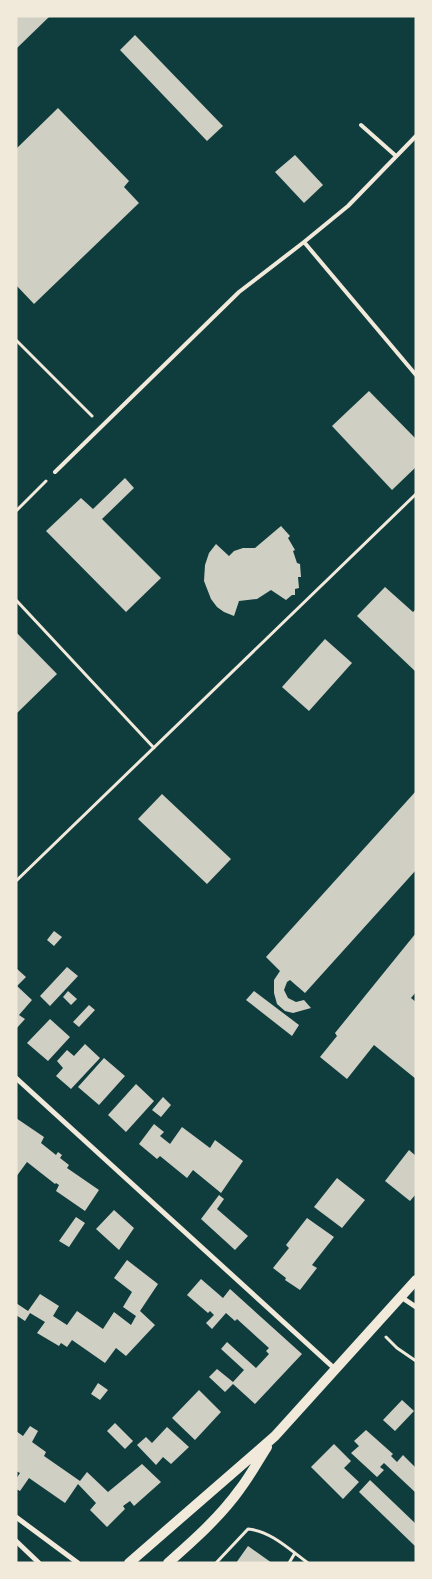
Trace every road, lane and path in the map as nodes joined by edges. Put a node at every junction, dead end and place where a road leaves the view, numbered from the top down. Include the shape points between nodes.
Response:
1 (361, 125) dead end
2 (416, 136) edge
3 (396, 156) junction
4 (304, 242) junction
5 (16, 340) edge
6 (416, 375) edge
7 (102, 426) junction
8 (56, 472) joint
9 (416, 494) edge
10 (16, 511) edge
11 (16, 600) edge
12 (154, 748) junction
13 (16, 881) edge
14 (16, 1078) edge
15 (416, 1280) edge
16 (416, 1285) edge
17 (401, 1296) junction
18 (416, 1307) edge
19 (374, 1326) junction
20 (416, 1361) edge
21 (336, 1369) junction
22 (275, 1436) junction
23 (16, 1517) edge
24 (16, 1540) edge
25 (294, 1553) junction
26 (39, 1563) edge
27 (78, 1563) edge
28 (129, 1563) edge
29 (168, 1563) edge
30 (216, 1563) edge
31 (289, 1563) edge
32 (308, 1563) edge

1 - 3 lane
2 - 3 lane
3 - 4 lane via 348,206
4 - 6 lane
4 - 7 lane via 239,292
5 - 7 path
7 - 8 lane
8 - 10 path
9 - 12 path
11 - 12 path
12 - 13 path
14 - 21 street
15 - 17 main road
16 - 17 main road
17 - 18 street
17 - 19 main road
19 - 20 path
19 - 21 main road
21 - 22 main road
22 - 28 main road
22 - 29 main road via 228,1505
23 - 27 street
24 - 26 street
25 - 30 path via 267,1534 248,1529
25 - 31 path
25 - 32 path

